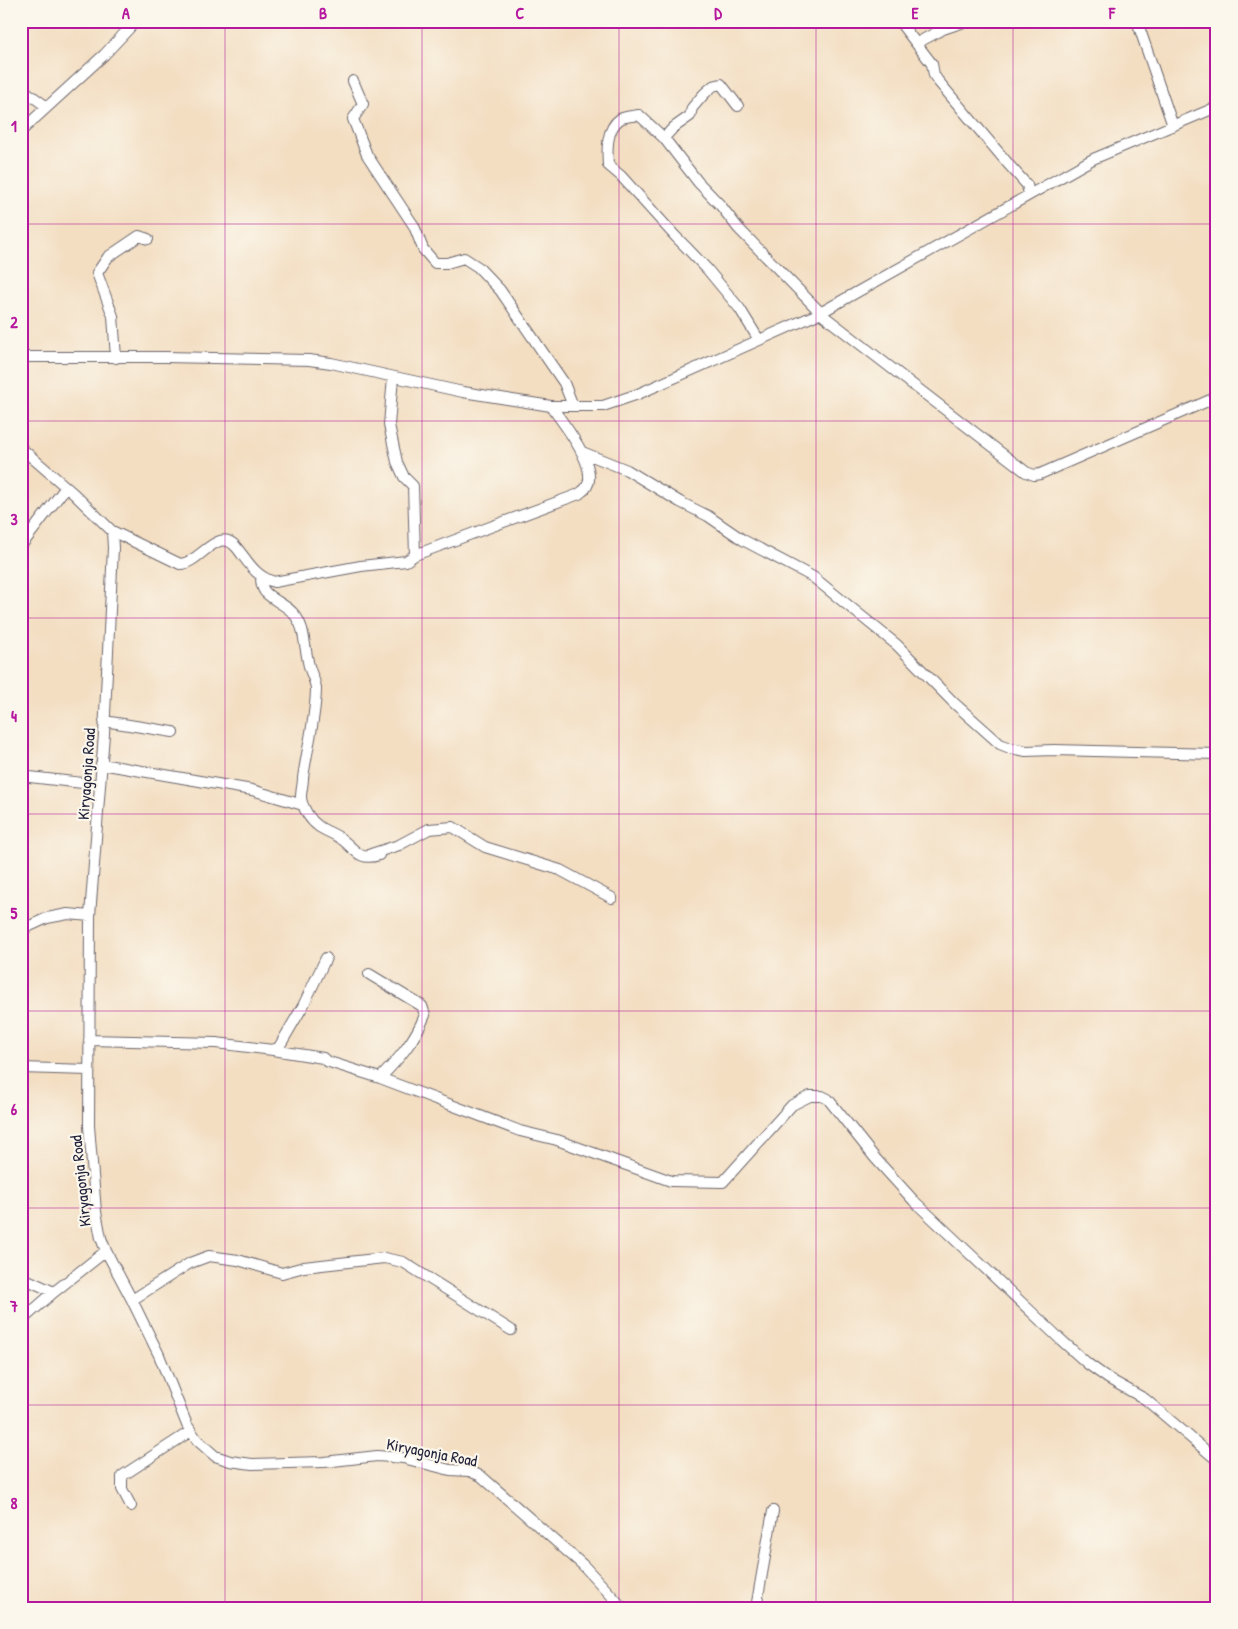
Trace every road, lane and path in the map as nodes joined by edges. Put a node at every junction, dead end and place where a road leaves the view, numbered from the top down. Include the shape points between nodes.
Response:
1 (136, 21) edge
2 (899, 21) edge
3 (967, 21) edge
4 (1138, 21) edge
5 (917, 43) junction
6 (353, 81) dead end
7 (21, 88) edge
8 (738, 106) dead end
9 (47, 107) junction
10 (1217, 107) edge
11 (1172, 126) junction
12 (21, 131) edge
13 (664, 138) junction
14 (1029, 195) junction
15 (148, 239) dead end
16 (820, 312) junction
17 (759, 340) junction
18 (21, 357) edge
19 (116, 358) junction
20 (393, 377) junction
21 (1217, 397) edge
22 (551, 406) junction
23 (573, 406) junction
24 (21, 448) edge
25 (582, 452) junction
26 (66, 487) junction
27 (112, 531) junction
28 (21, 541) edge
29 (415, 555) junction
30 (261, 577) junction
31 (104, 721) junction
32 (173, 732) dead end
33 (1217, 754) edge
34 (101, 764) junction
35 (21, 776) edge
36 (100, 785) junction
37 (303, 805) junction
38 (379, 855) dead end
39 (364, 857) junction
40 (612, 898) dead end
41 (90, 916) junction
42 (21, 930) edge
43 (326, 958) dead end
44 (369, 974) dead end
45 (89, 1040) junction
46 (273, 1050) junction
47 (21, 1068) edge
48 (89, 1070) junction
49 (380, 1078) junction
50 (106, 1251) junction
51 (21, 1277) edge
52 (54, 1292) junction
53 (132, 1300) junction
54 (21, 1321) edge
55 (512, 1330) dead end
56 (191, 1431) junction
57 (1217, 1460) edge
58 (131, 1506) dead end
59 (774, 1511) dead end
60 (623, 1608) edge
61 (756, 1608) edge

1 - 9 street
2 - 5 street
3 - 5 street
4 - 11 street
5 - 14 street via 932,64 938,81 1027,185
6 - 23 street via 363,104 354,119 367,155 414,226 423,249 435,263 464,258 500,290 564,383
7 - 9 street
8 - 13 street via 721,84 713,86 692,108 690,116
9 - 12 street
10 - 11 street
11 - 14 street via 1093,158
13 - 16 street via 738,228
13 - 17 street via 639,115 620,119 611,129 608,165 707,269 740,309
14 - 16 street
15 - 19 street via 139,236 108,257 97,273 113,316
16 - 17 street
16 - 21 street via 1034,475
17 - 23 street via 638,394 603,406
18 - 19 street
19 - 20 street via 309,360
20 - 22 street
20 - 29 street via 389,425 397,462 413,486
22 - 23 street
22 - 25 street
24 - 26 street
25 - 29 street via 589,474 585,489 578,494
25 - 33 street via 627,470 743,540 813,577 897,645 1000,744 1026,751
26 - 27 street
26 - 28 street via 24,542
27 - 30 street via 180,564 222,540 227,541
27 - 31 street, Kiryagonja Road
29 - 30 street via 406,561 274,582
30 - 37 street via 264,591 284,604 297,618 316,687 301,798
31 - 32 street
31 - 34 street, Kiryagonja Road
34 - 36 street, Kiryagonja Road
34 - 37 street via 252,790
35 - 36 street
36 - 41 street, Kiryagonja Road
37 - 39 street via 314,824 340,838
38 - 39 street
39 - 40 street via 429,829 453,827 485,847 560,870
41 - 42 street via 68,914 47,918
41 - 45 street, Kiryagonja Road
43 - 46 street via 303,1006 279,1047
44 - 49 street via 422,1006 425,1015 420,1029 402,1055
45 - 46 street via 216,1043
45 - 48 street, Kiryagonja Road
46 - 49 street via 314,1056
47 - 48 street
48 - 50 street, Kiryagonja Road via 94,1188 99,1229
49 - 57 street via 520,1131 557,1140 671,1181 723,1182 792,1105 810,1096 822,1096 914,1201 1060,1339 1109,1379 1145,1399
50 - 52 street
50 - 53 street, Kiryagonja Road
51 - 52 street
52 - 54 street
53 - 55 street via 190,1263 209,1256 238,1260 282,1273 384,1258 403,1262
53 - 56 street, Kiryagonja Road
56 - 58 street via 122,1476 122,1489
56 - 60 street, Kiryagonja Road via 215,1456 238,1462 324,1462 392,1456 476,1473 583,1565
59 - 61 street

